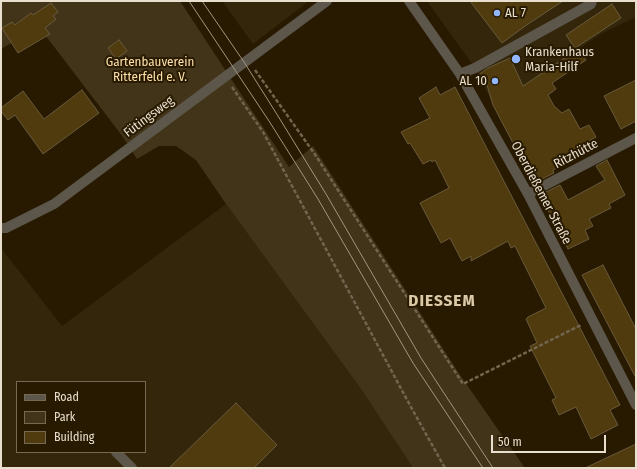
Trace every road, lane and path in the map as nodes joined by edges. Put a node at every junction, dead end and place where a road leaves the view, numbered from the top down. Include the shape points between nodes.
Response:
1 (327, 1) edge
2 (409, 1) edge
3 (592, 1) edge
4 (248, 60) junction
5 (460, 74) junction
6 (225, 76) junction
7 (636, 138) edge
8 (528, 194) junction
9 (1, 228) edge
10 (592, 319) junction
11 (636, 405) edge
12 (117, 453) edge
13 (132, 468) edge
14 (445, 468) edge

1 - 4 street, Fütingsweg
2 - 5 street, Oberdießemer Straße
3 - 5 street via 591,4
4 - 6 street, Fütingsweg
4 - 10 path via 314,153 463,384
5 - 8 street, Oberdießemer Straße
6 - 9 street, Fütingsweg via 54,204 6,228
6 - 14 path via 263,132
7 - 8 street, Ritzhütte
8 - 10 street, Oberdießemer Straße
10 - 11 street, Oberdießemer Straße
12 - 13 street

